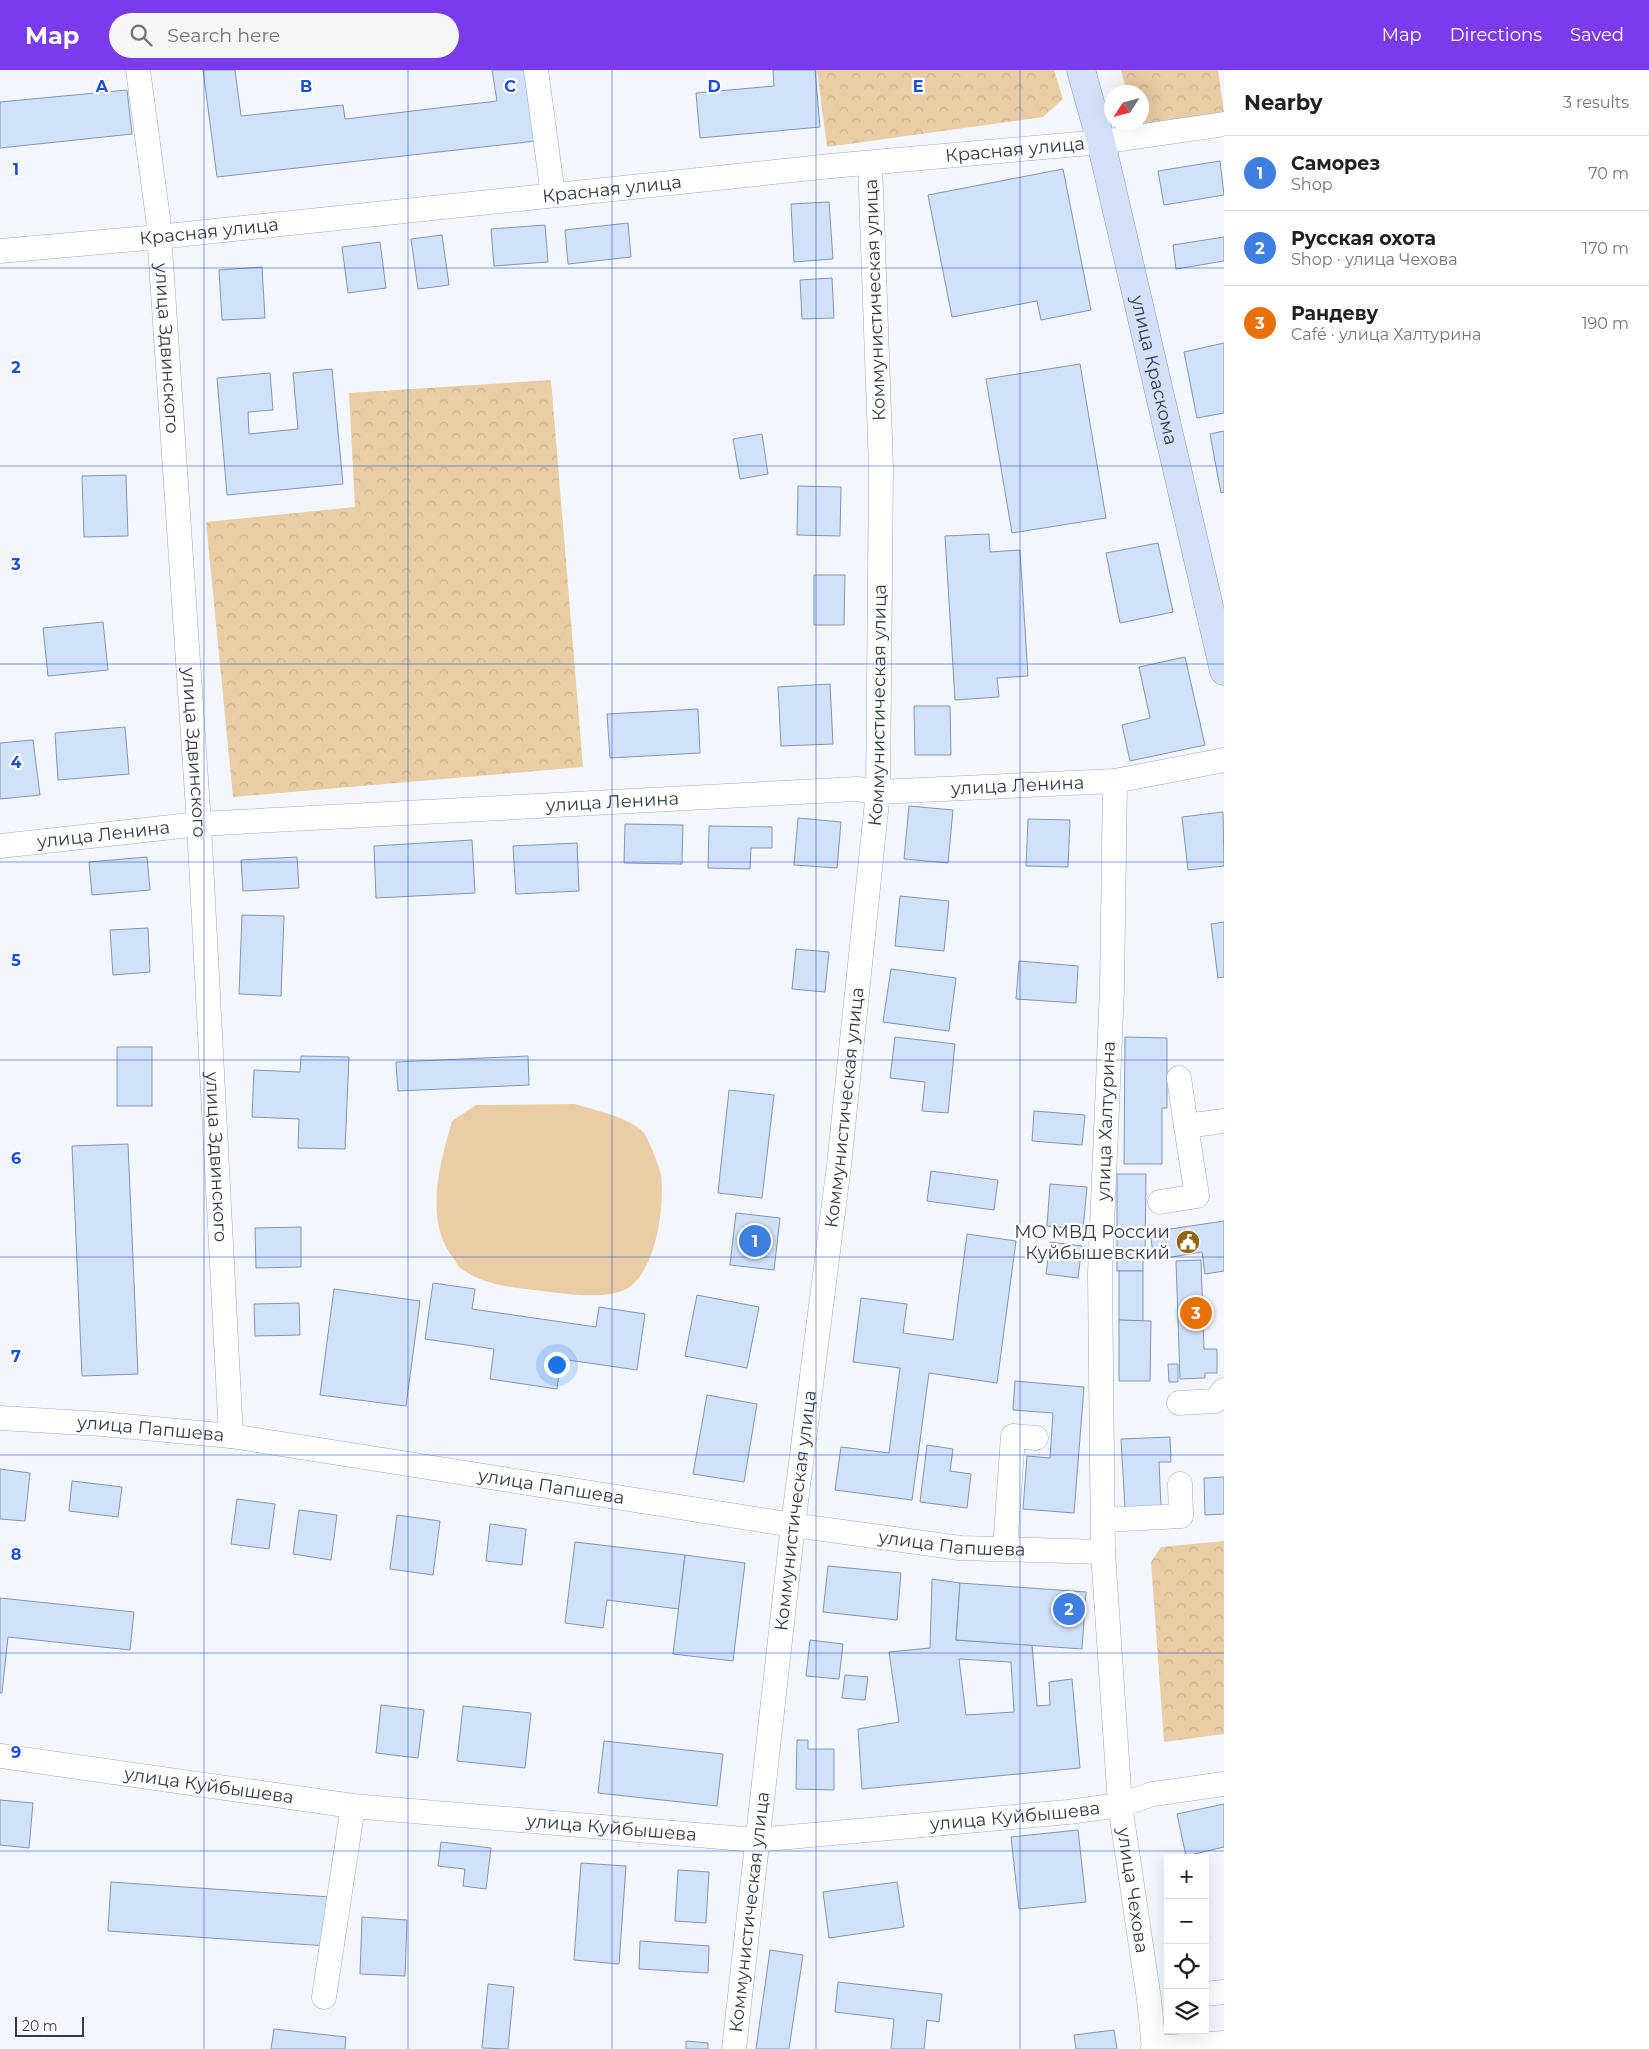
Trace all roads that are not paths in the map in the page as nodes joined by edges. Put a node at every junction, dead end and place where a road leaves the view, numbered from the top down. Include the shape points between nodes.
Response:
1 (138, 70) edge
2 (536, 70) edge
3 (1081, 70) edge
4 (1224, 124) edge
5 (1101, 142) junction
6 (870, 163) junction
7 (553, 195) junction
8 (158, 237) junction
9 (0, 251) edge
10 (1224, 671) edge
11 (1224, 760) edge
12 (1115, 781) junction
13 (878, 792) junction
14 (199, 824) junction
15 (0, 846) edge
16 (1179, 1078) dead end
17 (1224, 1121) edge
18 (1186, 1126) junction
19 (1160, 1202) dead end
20 (1224, 1390) edge
21 (1179, 1403) dead end
22 (0, 1418) edge
23 (231, 1436) junction
24 (1036, 1438) dead end
25 (1180, 1484) dead end
26 (1103, 1520) junction
27 (793, 1526) junction
28 (1005, 1549) junction
29 (1103, 1552) junction
30 (0, 1756) edge
31 (1224, 1784) edge
32 (1120, 1805) junction
33 (353, 1806) junction
34 (756, 1840) junction
35 (1224, 1992) edge
36 (1209, 1994) edge
37 (324, 1997) dead end
38 (1158, 1998) edge
39 (1224, 2043) edge
40 (734, 2049) edge
41 (1154, 2049) edge

1 - 8 street, улица Здвинского
2 - 7 street
3 - 5 main road, улица Краскома
4 - 5 street, Красная улица
5 - 6 street, Красная улица
5 - 10 main road, улица Краскома
6 - 7 street, Красная улица
6 - 13 street, Коммунистическая улица via 881,467
7 - 8 street, Красная улица
8 - 9 street, Красная улица
8 - 14 street, улица Здвинского
11 - 12 street, улица Ленина
12 - 13 street, улица Ленина
12 - 26 street, улица Халтурина via 1112,988 1100,1274
13 - 14 street, улица Ленина via 856,790
13 - 27 street, Коммунистическая улица via 840,1166
14 - 15 street, улица Ленина
14 - 23 street, улица Здвинского
16 - 18 street
17 - 18 street
18 - 19 street via 1197,1196
20 - 21 street via 1216,1401
22 - 23 street, улица Папшева
23 - 27 street, улица Папшева
24 - 28 street via 1013,1436
25 - 26 street via 1181,1516
26 - 29 street, улица Халтурина
27 - 28 street, улица Папшева via 960,1548
27 - 34 street, Коммунистическая улица
28 - 29 street, улица Папшева
29 - 32 street, улица Чехова
30 - 33 street, улица Куйбышева
31 - 32 street, улица Куйбышева via 1153,1794
32 - 34 street, улица Куйбышева
32 - 38 street, улица Чехова
33 - 34 street, улица Куйбышева
33 - 37 street
34 - 40 street, Коммунистическая улица
35 - 36 street
38 - 41 street, улица Чехова
39 - 41 street

